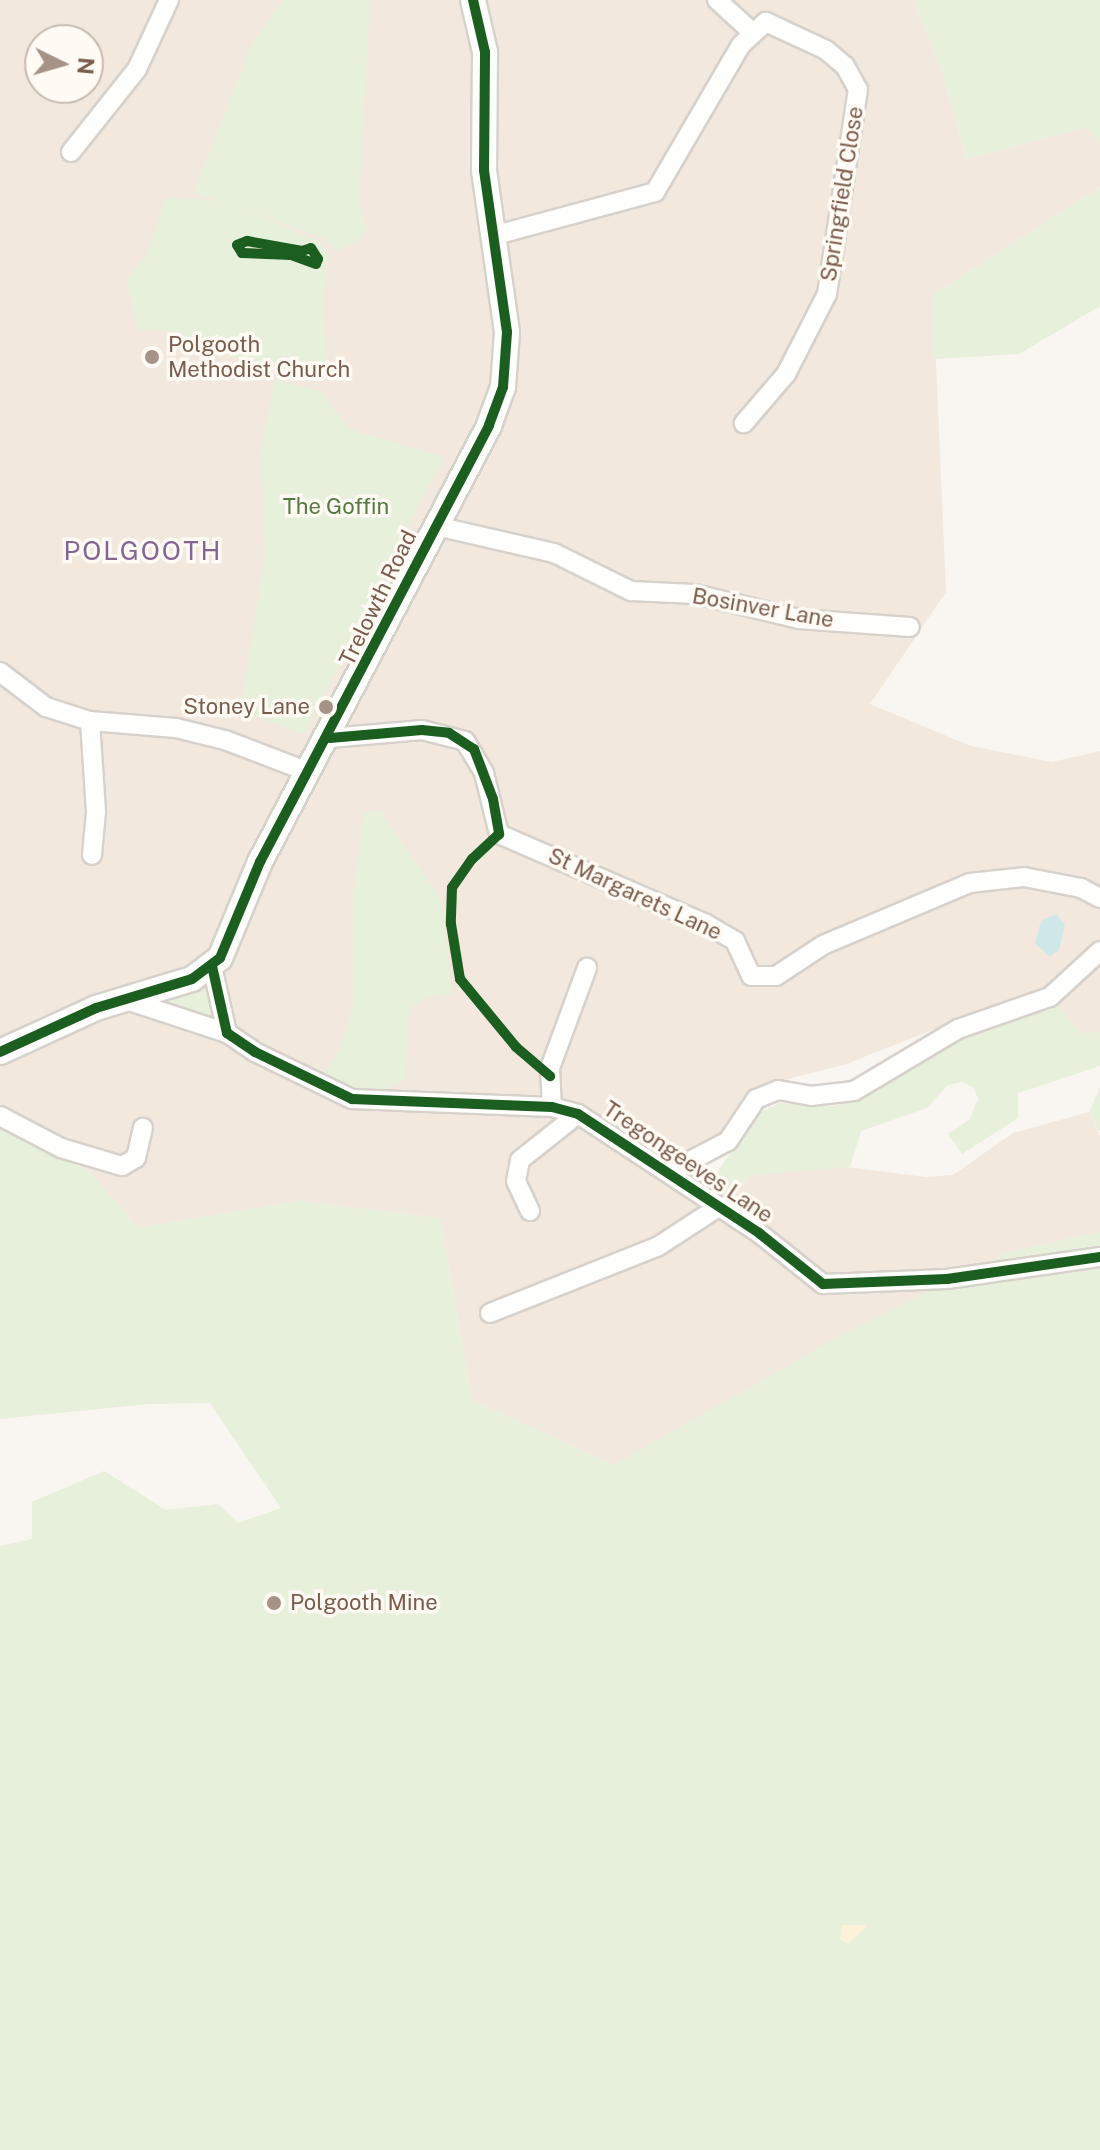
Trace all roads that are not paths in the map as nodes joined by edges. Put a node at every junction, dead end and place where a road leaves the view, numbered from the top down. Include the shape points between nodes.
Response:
1 (169, 0) edge
2 (473, 0) edge
3 (717, 0) edge
4 (751, 31) junction
5 (71, 152) dead end
6 (496, 235) junction
7 (744, 423) dead end
8 (436, 526) junction
9 (910, 627) dead end
10 (0, 672) edge
11 (90, 721) junction
12 (330, 738) junction
13 (309, 772) junction
14 (92, 855) dead end
15 (1100, 898) edge
16 (1100, 951) edge
17 (212, 966) junction
18 (587, 968) dead end
19 (122, 999) junction
20 (227, 1033) junction
21 (0, 1052) edge
22 (552, 1107) junction
23 (578, 1114) junction
24 (0, 1116) edge
25 (143, 1128) dead end
26 (669, 1172) junction
27 (717, 1208) junction
28 (530, 1211) dead end
29 (1100, 1257) edge
30 (490, 1313) dead end

1 - 5 street via 137,69
2 - 6 street, Trelowth Road via 485,52 484,170
3 - 4 street
4 - 6 street via 655,192
4 - 7 street, Springfield Close via 766,22 787,27 845,66 858,89 827,294 786,374
6 - 8 street, Trelowth Road via 507,332 503,387
8 - 9 street, Bosinver Lane via 554,553 631,591 695,594 799,619
8 - 12 street, Trelowth Road
10 - 11 street via 46,707
11 - 13 street via 176,728
11 - 14 street via 96,812
12 - 13 street, Trelowth Road
12 - 15 street, St Margarets Lane via 422,730 465,741 484,773 499,834 706,924 735,941 751,976 776,976 823,945 970,883 1024,877 1081,888
13 - 17 street, Trelowth Road
16 - 26 street via 1050,997 926,1044 854,1091 811,1096 778,1090 756,1099 728,1141
17 - 19 street via 192,979
17 - 20 street
18 - 22 street via 550,1068
19 - 20 street, Tregongeeves Lane
19 - 21 street
20 - 22 street, Tregongeeves Lane via 352,1099
22 - 23 street, Tregongeeves Lane
23 - 26 street, Tregongeeves Lane
23 - 28 street via 520,1160 516,1181
24 - 25 street via 61,1148 122,1166 136,1158
26 - 27 street, Tregongeeves Lane
27 - 29 street, Tregongeeves Lane via 759,1233 823,1284 947,1279
27 - 30 street via 657,1247

